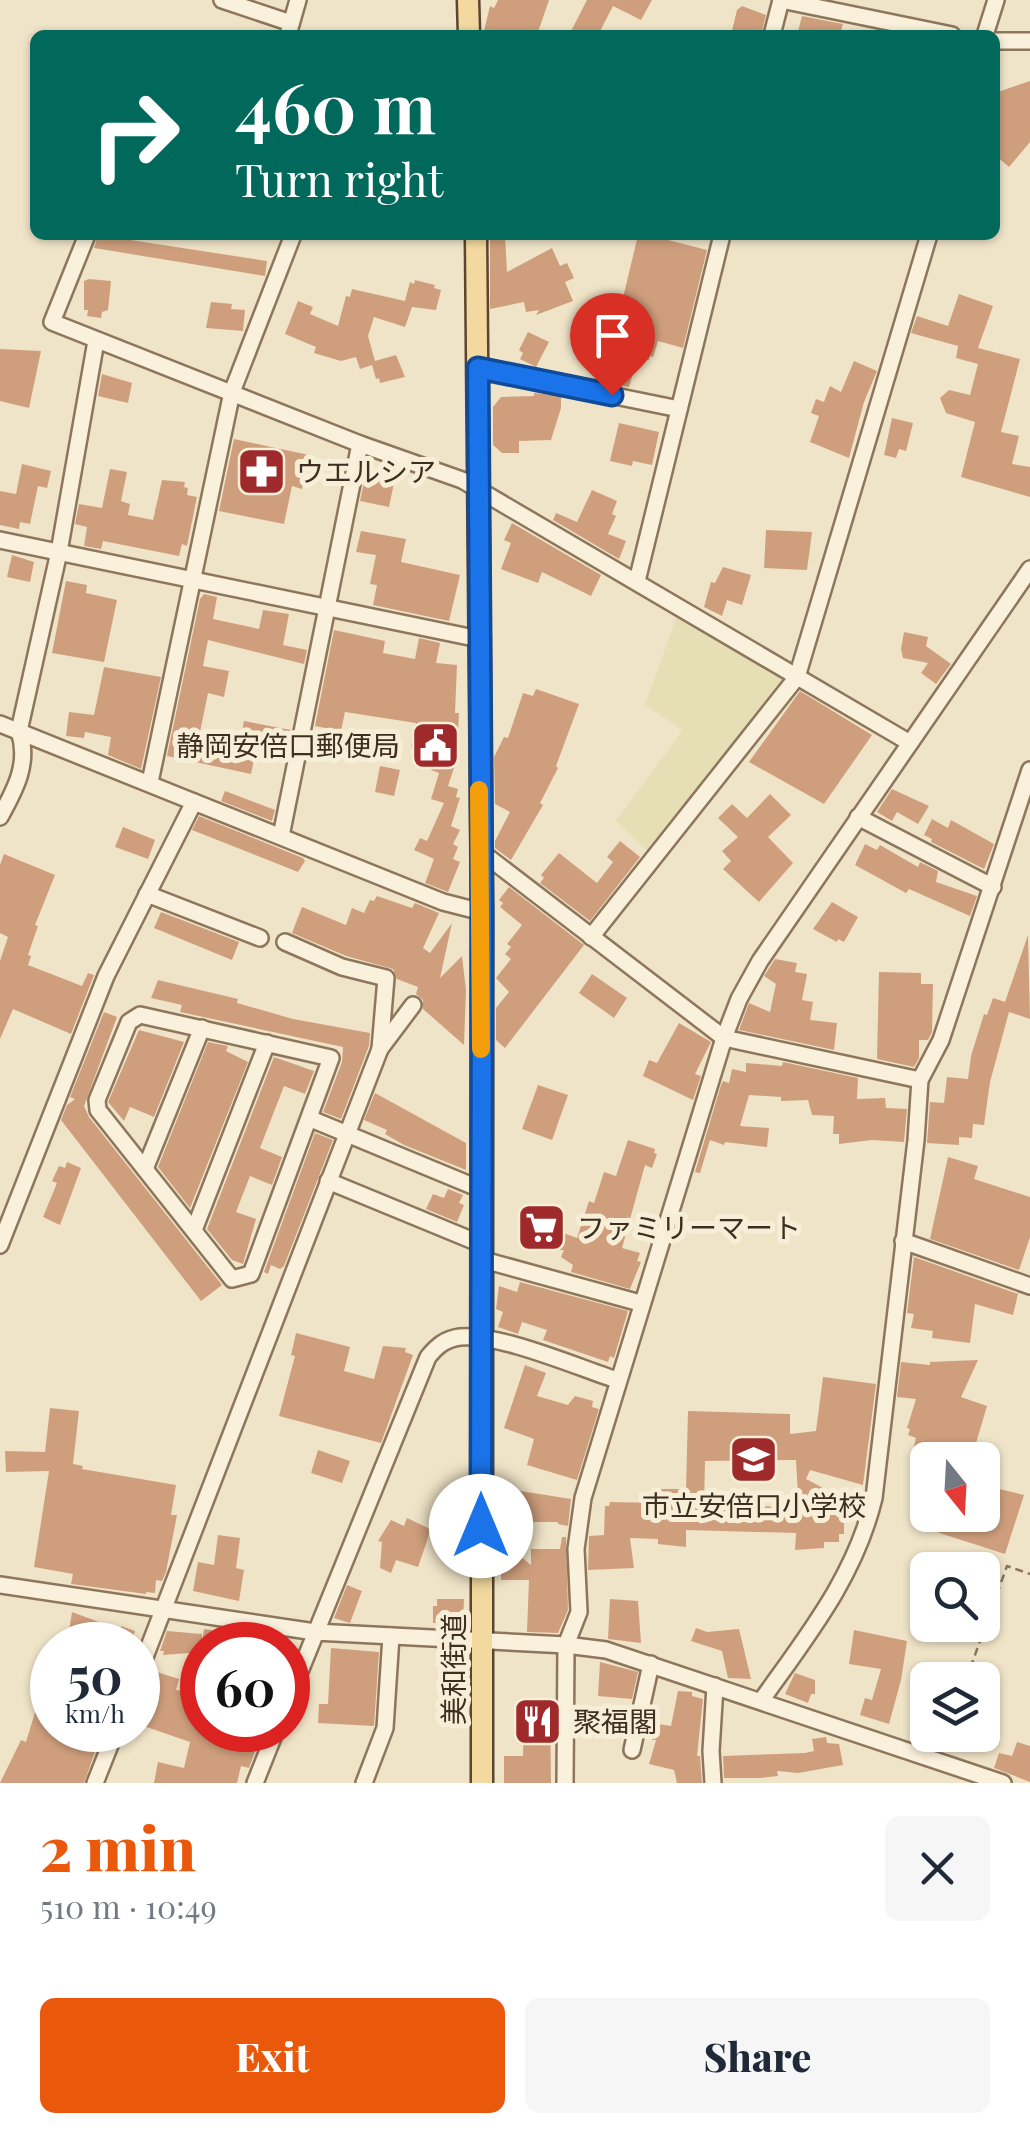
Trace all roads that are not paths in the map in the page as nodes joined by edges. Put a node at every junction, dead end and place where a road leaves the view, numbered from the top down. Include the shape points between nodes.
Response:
1 (222, 0) edge
2 (298, 0) edge
3 (468, 0) edge
4 (781, 0) edge
5 (996, 0) edge
6 (820, 4) edge
7 (290, 29) edge
8 (469, 30) edge
9 (773, 30) edge
10 (931, 30) edge
11 (987, 30) edge
12 (1000, 41) edge
13 (1030, 41) edge
14 (84, 240) edge
15 (291, 240) edge
16 (476, 240) edge
17 (721, 240) edge
18 (928, 240) edge
19 (96, 340) junction
20 (478, 368) junction
21 (232, 392) junction
22 (680, 409) junction
23 (360, 444) junction
24 (477, 490) junction
25 (0, 540) edge
26 (59, 552) junction
27 (1030, 570) edge
28 (192, 580) junction
29 (638, 581) junction
30 (328, 608) junction
31 (479, 639) junction
32 (797, 677) junction
33 (0, 724) edge
34 (19, 731) junction
35 (910, 743) junction
36 (1030, 770) edge
37 (150, 782) junction
38 (194, 802) junction
39 (0, 817) edge
40 (858, 817) junction
41 (281, 836) junction
42 (480, 851) junction
43 (993, 886) junction
44 (148, 894) junction
45 (482, 912) junction
46 (591, 937) junction
47 (260, 938) dead end
48 (285, 942) dead end
49 (413, 1005) dead end
50 (202, 1028) junction
51 (724, 1038) junction
52 (267, 1043) junction
53 (380, 1049) junction
54 (920, 1080) junction
55 (311, 1119) junction
56 (347, 1134) junction
57 (145, 1168) junction
58 (328, 1180) junction
59 (480, 1189) junction
60 (194, 1230) junction
61 (903, 1241) junction
62 (0, 1245) edge
63 (480, 1251) junction
64 (1030, 1286) edge
65 (640, 1303) junction
66 (482, 1337) junction
67 (617, 1380) junction
68 (0, 1585) edge
69 (164, 1609) junction
70 (159, 1622) edge
71 (315, 1632) junction
72 (391, 1636) junction
73 (481, 1640) junction
74 (310, 1645) edge
75 (566, 1645) junction
76 (651, 1664) junction
77 (715, 1686) junction
78 (761, 1701) junction
79 (632, 1750) dead end
80 (107, 1752) edge
81 (267, 1752) edge
82 (95, 1783) edge
83 (255, 1783) edge
84 (364, 1783) edge
85 (482, 1783) edge
86 (565, 1783) edge
87 (713, 1783) edge
88 (1003, 1783) edge

1 - 7 street
2 - 7 street
3 - 8 main road
4 - 6 street
4 - 9 street
5 - 11 street
6 - 10 street
12 - 13 street
14 - 19 street via 52,322
15 - 21 street
16 - 20 main road, 美和街道
17 - 22 street
18 - 32 street
19 - 21 street
19 - 26 street
20 - 22 street
20 - 24 main road, 美和街道
21 - 23 street
21 - 28 street
22 - 29 street
23 - 24 street
23 - 30 street
24 - 29 street
24 - 31 main road, 美和街道
25 - 26 street
26 - 28 street
26 - 34 street
27 - 35 street
28 - 30 street
28 - 37 street
29 - 32 street
30 - 31 street
30 - 41 street
31 - 42 main road, 美和街道
32 - 35 street
32 - 46 street
33 - 34 street
34 - 37 street
34 - 39 street via 24,746 18,785
35 - 40 street
36 - 43 street
37 - 38 street
38 - 41 street
38 - 44 street
40 - 43 street
40 - 51 street via 760,961
41 - 45 street
42 - 45 main road, 美和街道
42 - 46 street
43 - 54 street via 941,1040
44 - 47 street
44 - 62 street via 106,976
45 - 59 main road, 美和街道
46 - 51 street
48 - 53 street via 386,978
49 - 53 street
50 - 52 street
50 - 57 street
50 - 57 street via 134,1016 97,1100
51 - 54 street
51 - 65 street
52 - 55 street via 332,1058
52 - 60 street
53 - 56 street
54 - 61 street
55 - 56 street
55 - 60 street via 251,1274 232,1279
56 - 58 street
56 - 59 street
57 - 60 street
58 - 63 street
58 - 69 street
59 - 63 main road, 美和街道
61 - 64 street
61 - 78 street via 868,1522 832,1604
63 - 65 street
63 - 66 main road, 美和街道
65 - 67 street
66 - 67 street
66 - 71 street via 447,1341 428,1358
66 - 73 main road, 美和街道
67 - 75 street via 583,1498 576,1549 579,1612
68 - 69 street
69 - 70 street
69 - 71 street
71 - 72 street
71 - 74 street
72 - 73 street
72 - 84 street via 384,1728
73 - 75 street
73 - 85 main road, 美和街道
75 - 76 street
75 - 86 street
76 - 77 street
76 - 79 street
77 - 78 street
77 - 87 street
78 - 88 street
80 - 82 street
81 - 83 street

